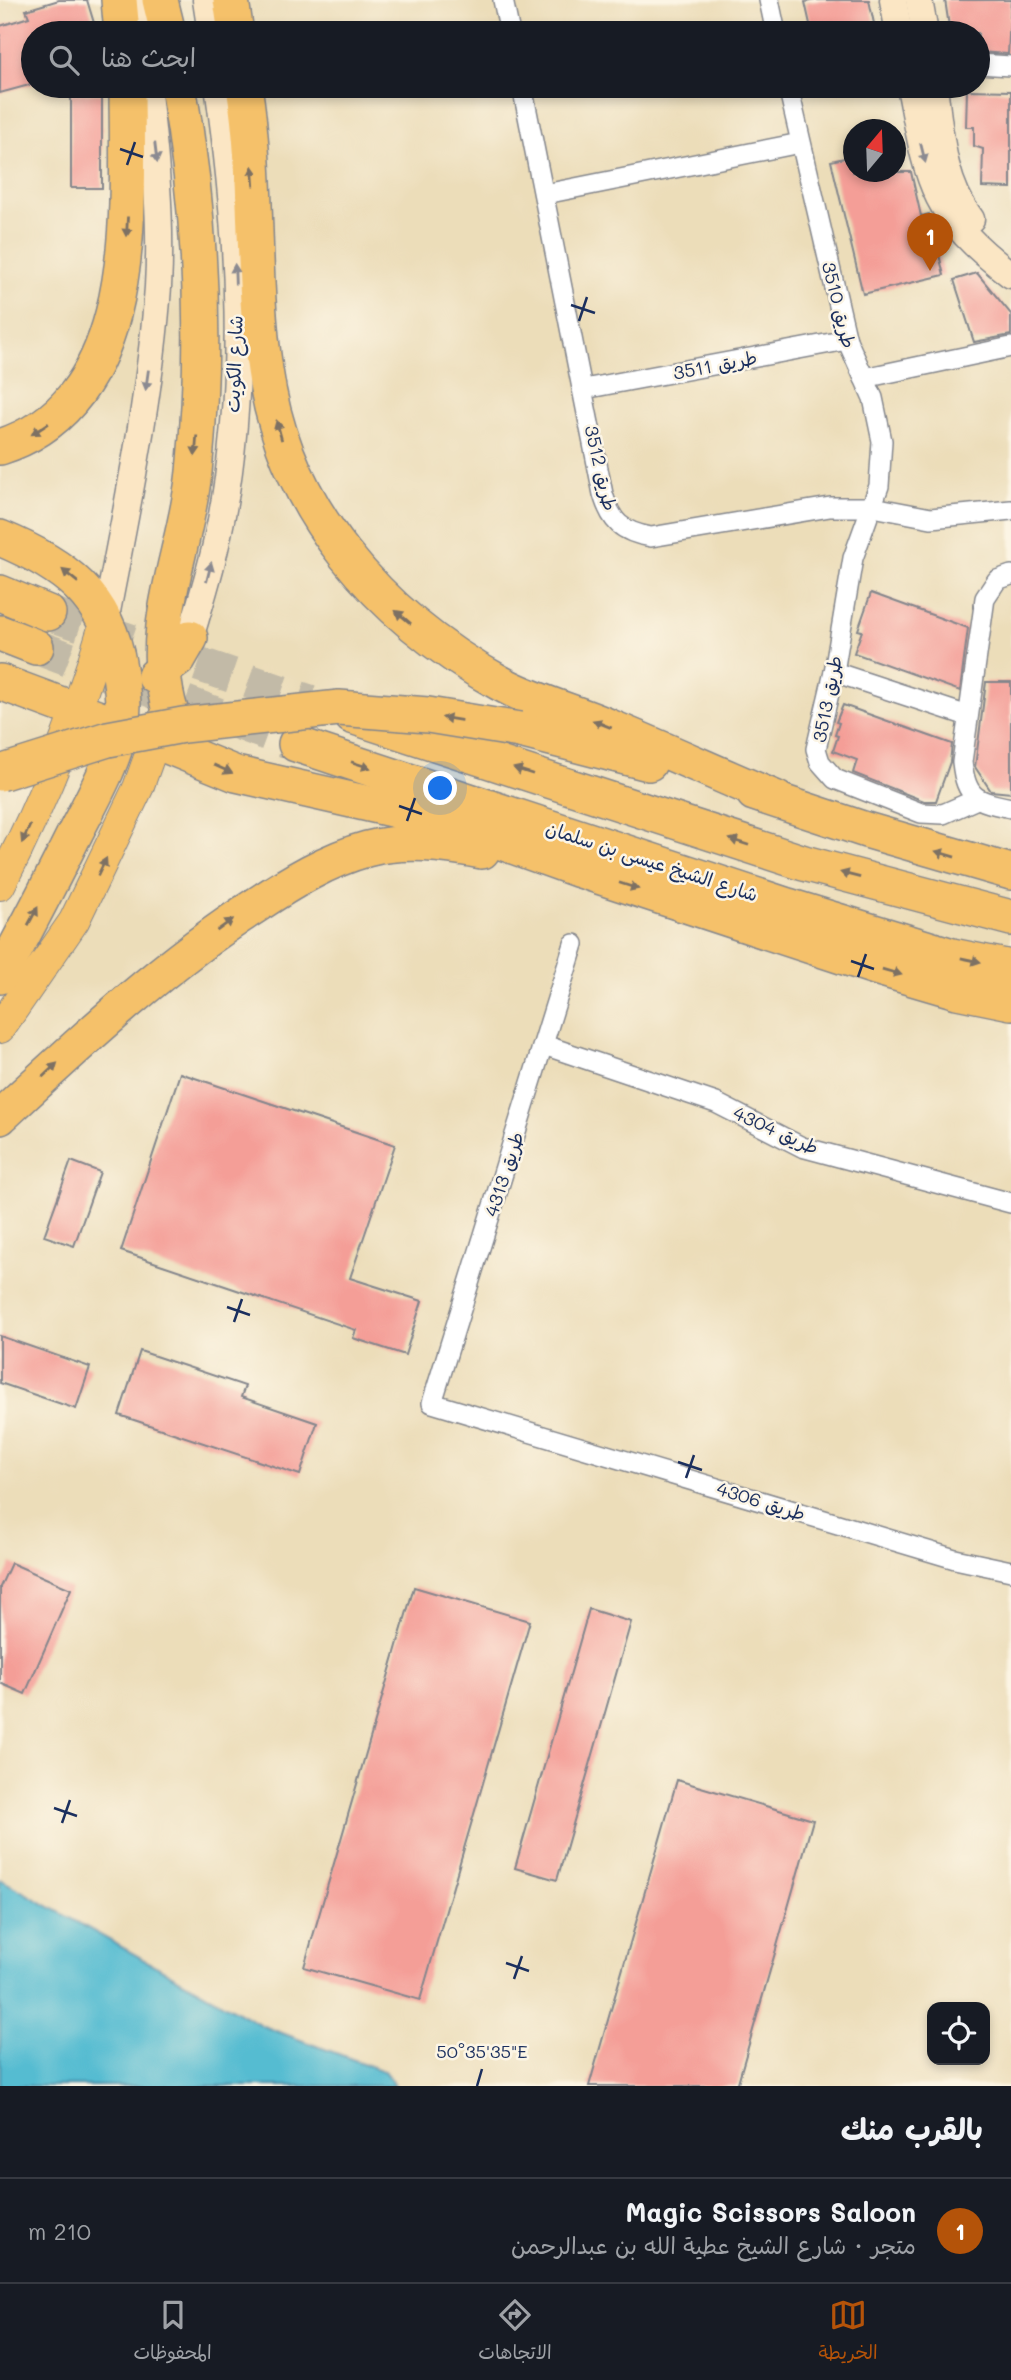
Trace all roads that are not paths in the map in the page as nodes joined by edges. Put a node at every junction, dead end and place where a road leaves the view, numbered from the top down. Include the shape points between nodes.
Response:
1 (119, 0) edge
2 (136, 0) edge
3 (160, 0) edge
4 (206, 0) edge
5 (230, 0) edge
6 (769, 0) edge
7 (893, 0) edge
8 (919, 0) edge
9 (509, 1) edge
10 (121, 21) edge
11 (139, 21) edge
12 (165, 21) edge
13 (209, 21) edge
14 (234, 21) edge
15 (510, 21) edge
16 (773, 21) edge
17 (897, 21) edge
18 (923, 21) edge
19 (990, 65) edge
20 (1011, 66) edge
21 (127, 98) edge
22 (148, 98) edge
23 (180, 98) edge
24 (219, 98) edge
25 (245, 98) edge
26 (525, 98) edge
27 (791, 98) edge
28 (912, 98) edge
29 (936, 98) edge
30 (800, 143) junction
31 (545, 194) junction
32 (956, 213) junction
33 (1011, 255) edge
34 (1011, 275) edge
35 (846, 340) junction
36 (1008, 348) edge
37 (864, 378) junction
38 (584, 389) junction
39 (0, 447) edge
40 (873, 507) junction
41 (1011, 510) edge
42 (0, 538) edge
43 (1011, 575) edge
44 (0, 593) edge
45 (48, 613) tunnel mouth
46 (105, 622) junction
47 (0, 634) edge
48 (190, 638) joint
49 (36, 647) tunnel mouth
50 (834, 672) junction
51 (0, 682) edge
52 (166, 687) junction
53 (310, 702) tunnel mouth
54 (122, 710) junction
55 (79, 711) junction
56 (968, 716) junction
57 (155, 740) junction
58 (296, 744) tunnel mouth
59 (188, 753) junction
60 (0, 773) edge
61 (777, 799) junction
62 (977, 799) junction
63 (1011, 808) edge
64 (580, 870) junction
65 (1011, 872) edge
66 (0, 886) edge
67 (1011, 918) edge
68 (574, 944) dead end
69 (1011, 968) edge
70 (0, 976) edge
71 (1011, 1002) edge
72 (0, 1027) edge
73 (544, 1045) junction
74 (0, 1117) edge
75 (1011, 1203) edge
76 (432, 1403) joint
77 (1011, 1571) edge

1 - 10 highway
2 - 11 main road
3 - 12 highway
4 - 13 main road
5 - 14 highway
6 - 16 street
7 - 17 main road
8 - 18 main road
9 - 15 street
19 - 20 street
21 -> 39 highway via 127,232 96,366 58,416 34,434
22 -> 46 main road via 157,166 158,286 132,482
23 -> 52 highway via 196,220 203,336 194,475 164,622
48 -> 24 main road, شارع الكويت via 226,491 236,375 233,229
61 -> 25 highway via 502,685 444,650 398,614 356,572 322,524 285,453 265,372
26 - 31 street, طريق 3512
27 - 30 street, طريق 3510
28 -> 32 main road via 930,182
29 - 32 main road
30 - 31 street
30 - 35 street, طريق 3510
31 - 38 street, طريق 3512
32 - 33 main road
32 - 34 main road via 965,237
35 - 37 street, طريق 3510
35 - 38 street, طريق 3511
36 - 37 street
37 - 40 street, طريق 3510 via 882,442 881,475
38 - 40 street, طريق 3512 via 607,506 614,522 629,532 673,535 830,507
40 - 41 street via 931,518
40 - 50 street, طريق 3513 via 853,558
46 -> 42 highway via 82,586 65,571
43 - 56 street via 997,580 985,598
44 - 45 highway
46 - 54 highway via 114,643
46 - 55 main road
47 - 49 highway
48 - 52 highway
50 - 56 street
50 - 62 street, طريق 3513 via 816,749 835,779 921,813 943,814
51 - 55 highway
52 - 54 highway
52 - 57 main road
52 - 59 highway
67 -> 53 highway via 804,863
54 - 55 highway
54 - 57 highway
70 -> 54 highway via 104,774
55 -> 66 main road
56 - 62 street via 964,782
57 - 59 highway
72 -> 57 main road via 75,921 138,788
58 -> 69 highway, شارع الشيخ عيسى بن سلمان via 801,910 952,956
59 -> 64 highway via 236,775 440,820
61 -> 60 highway, bridge via 520,730 428,715 339,708 108,738
65 -> 61 highway
62 - 63 street
64 -> 71 highway via 875,967
74 -> 64 highway via 168,967 271,895 331,862 367,849 408,843 458,847
68 - 73 street, طريق 4313
73 - 75 street, طريق 4304 via 716,1103 802,1147
73 - 76 street, طريق 4313
76 - 77 street, طريق 4306 via 955,1559

